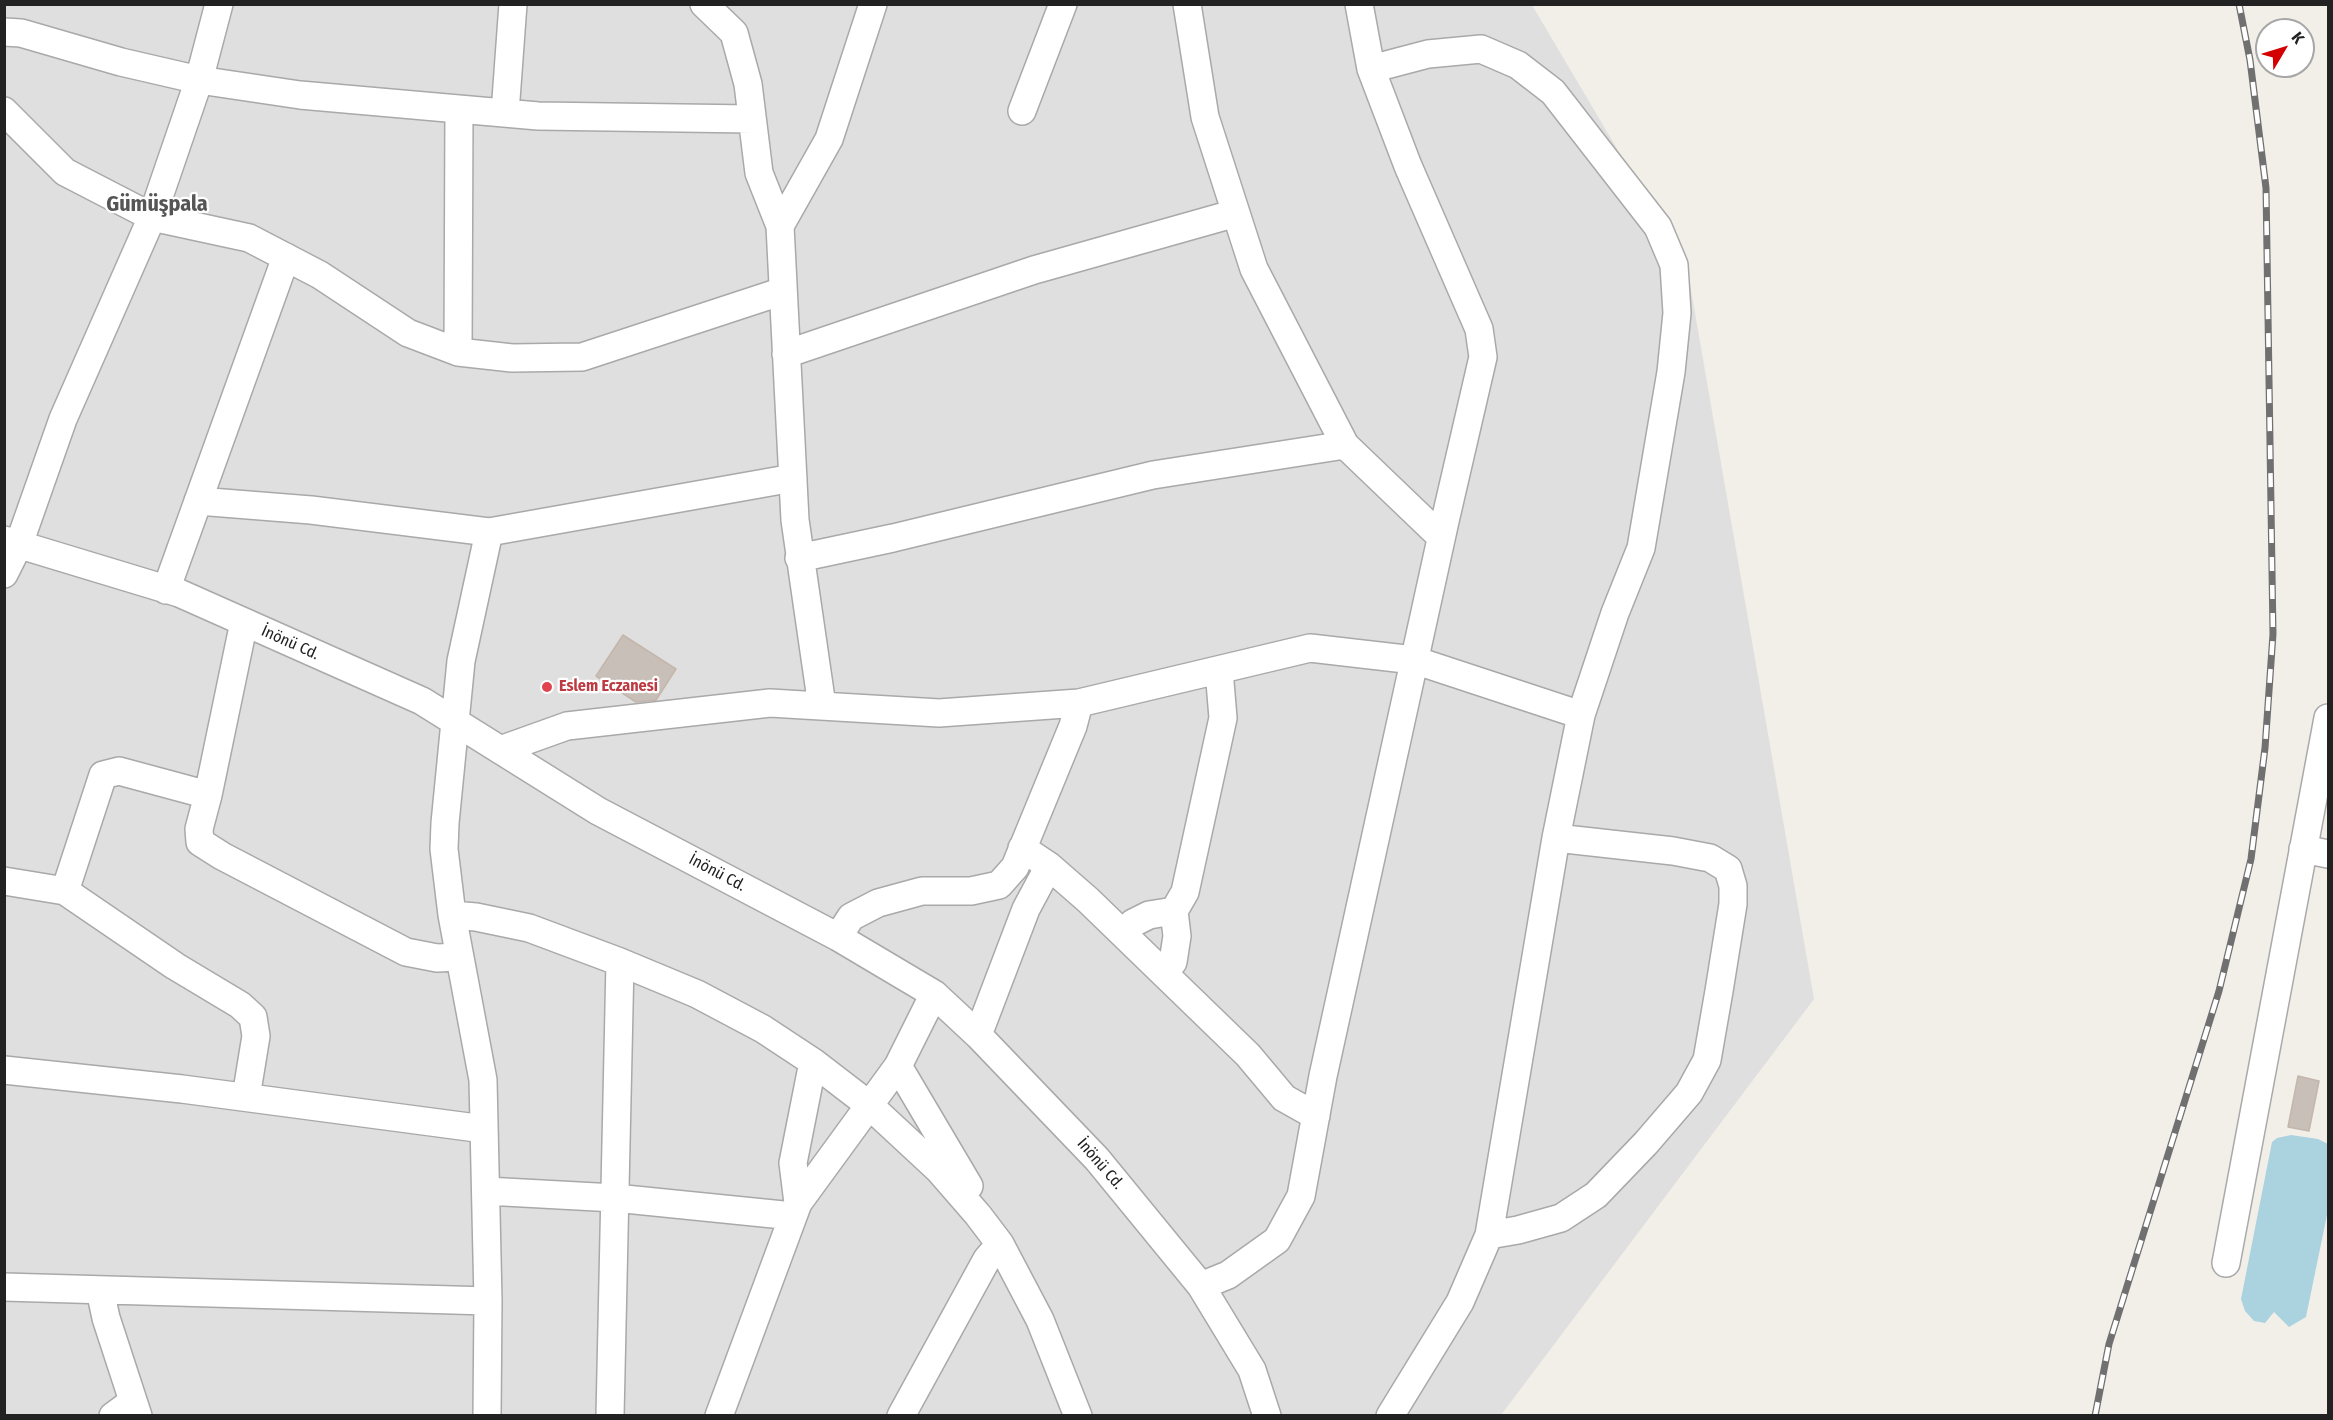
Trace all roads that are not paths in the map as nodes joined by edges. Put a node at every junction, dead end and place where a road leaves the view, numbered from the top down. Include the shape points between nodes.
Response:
1 (219, 4) edge
2 (513, 4) edge
3 (704, 4) edge
4 (873, 4) edge
5 (1063, 4) edge
6 (1187, 4) edge
7 (1359, 4) edge
8 (4, 32) edge
9 (1371, 69) junction
10 (199, 80) junction
11 (459, 109) junction
12 (4, 111) edge
13 (1022, 111) dead end
14 (505, 113) junction
15 (752, 119) junction
16 (1236, 213) junction
17 (152, 217) junction
18 (780, 226) junction
19 (286, 258) junction
20 (783, 291) junction
21 (458, 352) junction
22 (786, 354) junction
23 (1345, 445) junction
24 (793, 478) junction
25 (198, 501) junction
26 (489, 532) junction
27 (1441, 537) junction
28 (12, 542) edge
29 (799, 558) junction
30 (4, 574) edge
31 (166, 590) junction
32 (244, 622) junction
33 (1414, 660) junction
34 (1218, 670) junction
35 (1079, 703) junction
36 (822, 706) junction
37 (1581, 715) junction
38 (2328, 718) edge
39 (456, 722) junction
40 (500, 750) junction
41 (208, 795) junction
42 (1556, 838) junction
43 (1022, 848) junction
44 (2316, 851) edge
45 (1049, 866) junction
46 (4, 881) edge
47 (64, 891) junction
48 (1174, 911) junction
49 (452, 915) junction
50 (1123, 934) junction
51 (838, 937) junction
52 (459, 957) junction
53 (620, 962) junction
54 (1164, 972) junction
55 (934, 994) junction
56 (978, 1035) junction
57 (813, 1062) junction
58 (898, 1066) junction
59 (4, 1070) edge
60 (246, 1097) junction
61 (869, 1105) junction
62 (924, 1109) junction
63 (1316, 1116) junction
64 (484, 1129) junction
65 (898, 1131) junction
66 (486, 1191) junction
67 (615, 1198) junction
68 (795, 1209) junction
69 (978, 1215) junction
70 (1489, 1235) junction
71 (1000, 1244) junction
72 (2226, 1263) dead end
73 (1201, 1286) junction
74 (4, 1287) edge
75 (100, 1290) junction
76 (488, 1301) junction
77 (127, 1411) edge
78 (487, 1416) edge
79 (610, 1416) edge
80 (719, 1416) edge
81 (901, 1416) edge
82 (1078, 1416) edge
83 (1267, 1416) edge
84 (1389, 1416) edge

1 - 10 street
2 - 14 street
3 - 15 street via 734,33 748,84
4 - 18 street via 829,140
5 - 13 street
6 - 16 street via 1205,117
7 - 9 street
8 - 10 street via 21,33
9 - 27 street via 1408,166 1479,329 1483,357
9 - 37 street via 1428,54 1481,49 1518,65 1553,92 1574,118 1658,227 1674,265 1677,313 1671,372 1641,548
10 - 11 street via 300,95
10 - 17 street
11 - 14 street
11 - 21 street
12 - 17 street via 65,172
14 - 15 street
15 - 18 street via 759,173
16 - 22 street via 1034,270
16 - 23 street via 1254,269
17 - 19 street via 249,238
17 - 28 street
18 - 20 street
19 - 21 street via 408,333
19 - 25 street
20 - 21 street via 582,357 512,358
20 - 22 street
22 - 24 street
23 - 27 street
23 - 29 street via 1153,475
24 - 26 street
24 - 29 street
25 - 26 street
25 - 31 street
26 - 39 street via 461,661
27 - 33 street
28 - 30 street
28 - 31 street, İnönü Cd.
29 - 36 street
31 - 32 street, İnönü Cd.
32 - 39 street, İnönü Cd. via 422,701
32 - 41 street
33 - 34 street via 1310,648
33 - 37 street
33 - 63 street
34 - 35 street
34 - 48 street via 1223,718 1185,892
35 - 36 street via 939,713
35 - 43 street
36 - 40 street via 770,703 567,726
37 - 42 street
38 - 44 street
39 - 40 street, İnönü Cd.
39 - 49 street via 445,823
40 - 51 street, İnönü Cd. via 598,811
41 - 47 street via 119,771 103,775
41 - 52 street via 199,828 201,842 406,952 437,958
42 - 70 street
42 - 70 street via 1673,850 1710,858 1728,869 1733,904 1717,1002 1707,1060 1689,1093 1596,1195 1561,1218
43 - 45 street
43 - 51 street via 1015,867 999,885 971,891 922,891 878,903 851,917
44 - 72 street
45 - 50 street
45 - 56 street via 1026,909
46 - 47 street
47 - 60 street via 253,1017 256,1036
48 - 50 street via 1149,915
48 - 54 street via 1177,936 1173,962
49 - 52 street
49 - 53 street via 529,928
50 - 54 street
51 - 55 street, İnönü Cd.
52 - 64 street via 483,1080
53 - 57 street via 730,1011
53 - 67 street
54 - 63 street via 1248,1055 1284,1098
55 - 56 street, İnönü Cd.
55 - 58 street
56 - 73 street, İnönü Cd. via 1097,1159
57 - 61 street
57 - 68 street via 793,1163
58 - 61 street
58 - 62 street
59 - 60 street
60 - 64 street
61 - 65 street
61 - 68 street
62 - 65 street
62 - 69 street via 970,1187
63 - 73 street via 1301,1196 1277,1240 1228,1275
64 - 66 street
65 - 69 street
66 - 67 street
66 - 76 street
67 - 68 street
67 - 79 street
68 - 80 street
69 - 71 street
70 - 84 street via 1460,1302
71 - 81 street via 987,1259
71 - 82 street via 1040,1320
73 - 83 street, İnönü Cd. via 1252,1370
74 - 75 street
75 - 76 street
75 - 77 street
76 - 78 street

